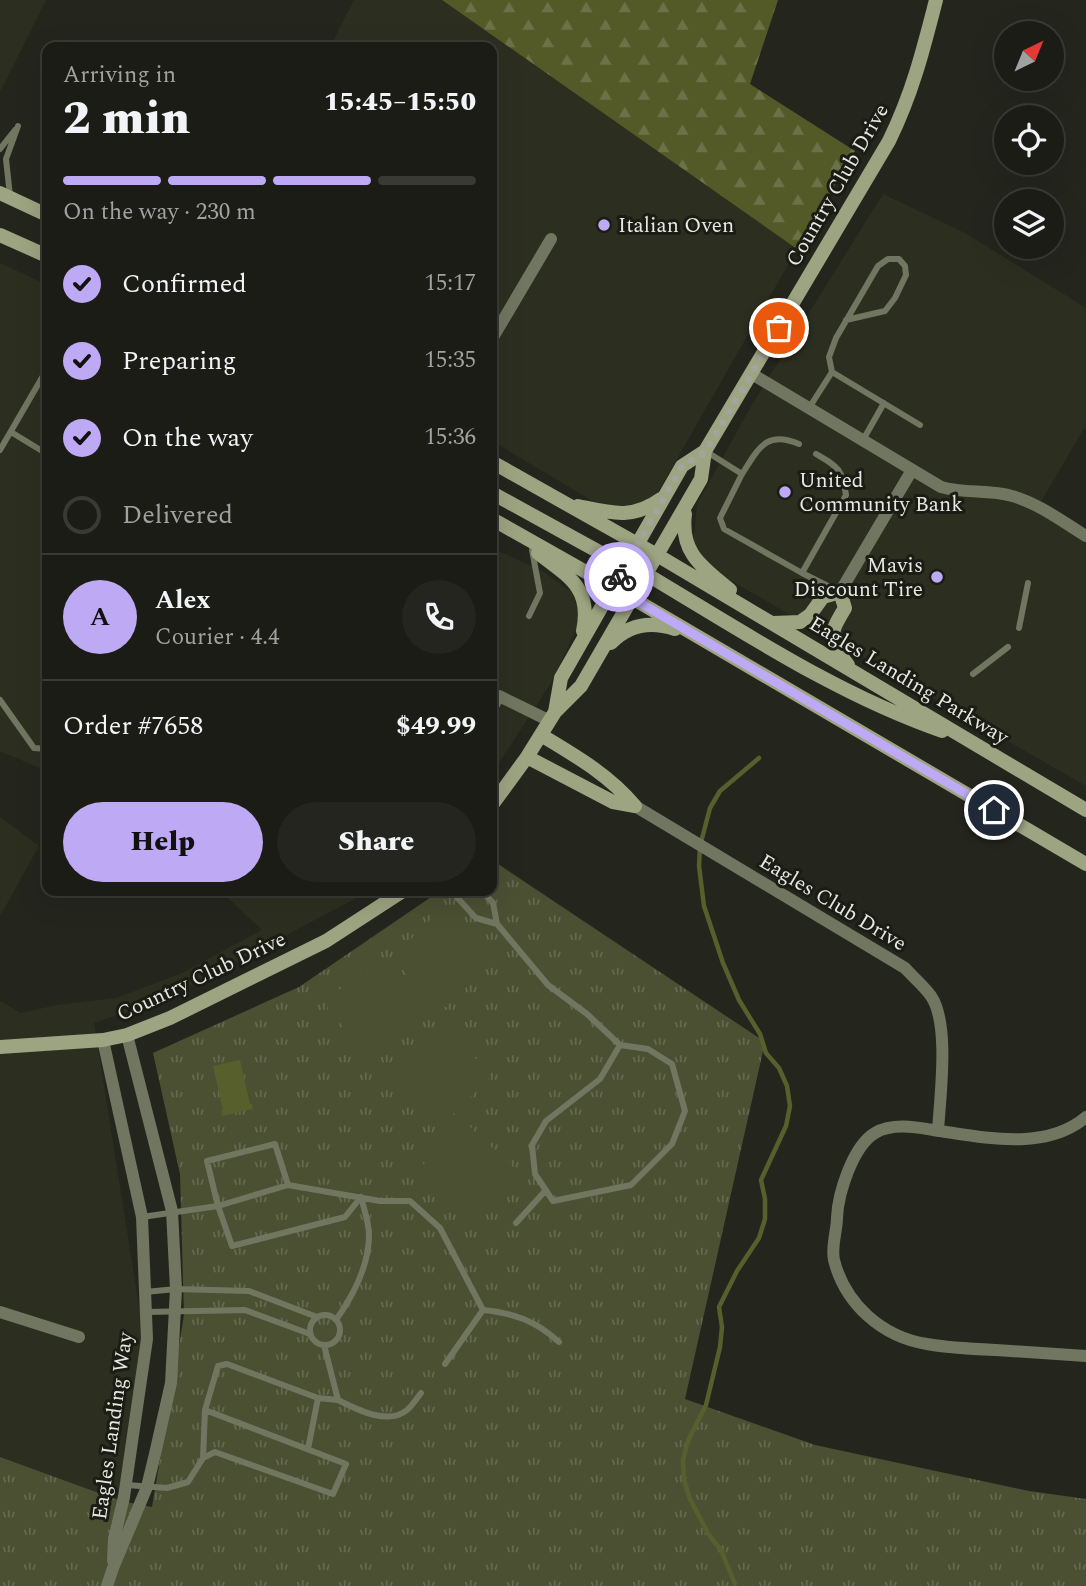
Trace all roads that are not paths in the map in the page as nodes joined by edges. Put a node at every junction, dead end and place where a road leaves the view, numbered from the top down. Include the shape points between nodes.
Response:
1 (936, 0) edge
2 (0, 149) edge
3 (5, 195) edge
4 (42, 213) edge
5 (0, 235) edge
6 (551, 239) dead end
7 (42, 254) edge
8 (846, 320) junction
9 (497, 331) edge
10 (832, 372) junction
11 (752, 374) junction
12 (42, 378) edge
13 (884, 403) junction
14 (808, 408) junction
15 (920, 425) dead end
16 (11, 432) junction
17 (863, 440) junction
18 (799, 444) dead end
19 (0, 450) edge
20 (42, 451) edge
21 (705, 452) junction
22 (816, 454) dead end
23 (497, 465) edge
24 (912, 470) junction
25 (742, 474) junction
26 (497, 496) edge
27 (665, 496) junction
28 (564, 503) junction
29 (686, 506) junction
30 (497, 522) edge
31 (497, 523) edge
32 (1086, 536) edge
33 (638, 544) junction
34 (531, 549) junction
35 (657, 555) junction
36 (628, 561) junction
37 (802, 573) junction
38 (646, 574) junction
39 (1028, 583) dead end
40 (613, 587) junction
41 (839, 592) junction
42 (632, 598) junction
43 (529, 616) dead end
44 (772, 623) junction
45 (1019, 628) dead end
46 (693, 634) junction
47 (581, 642) junction
48 (1008, 647) dead end
49 (600, 654) junction
50 (853, 671) junction
51 (973, 674) dead end
52 (497, 699) edge
53 (0, 701) edge
54 (552, 716) junction
55 (541, 736) junction
56 (969, 740) junction
57 (42, 749) edge
58 (527, 757) junction
59 (497, 798) edge
60 (635, 806) junction
61 (1086, 810) edge
62 (1086, 864) edge
63 (395, 896) edge
64 (456, 896) edge
65 (487, 896) edge
66 (497, 924) junction
67 (127, 1035) junction
68 (103, 1040) junction
69 (620, 1045) junction
70 (0, 1047) edge
71 (1086, 1117) edge
72 (938, 1130) junction
73 (288, 1185) junction
74 (546, 1190) junction
75 (361, 1197) junction
76 (218, 1206) junction
77 (172, 1211) junction
78 (142, 1217) junction
79 (516, 1223) dead end
80 (176, 1289) junction
81 (145, 1292) junction
82 (175, 1310) junction
83 (483, 1311) junction
84 (0, 1312) edge
85 (146, 1312) junction
86 (317, 1317) junction
87 (335, 1320) junction
88 (310, 1334) junction
89 (79, 1336) dead end
90 (559, 1342) dead end
91 (324, 1345) junction
92 (1086, 1356) edge
93 (444, 1364) dead end
94 (421, 1393) dead end
95 (318, 1398) junction
96 (338, 1400) junction
97 (205, 1410) junction
98 (308, 1449) junction
99 (203, 1458) junction
100 (126, 1485) junction
101 (147, 1487) junction
102 (113, 1569) junction
103 (107, 1586) edge

1 - 11 main road, Country Club Drive via 916,78 900,118
2 - 3 lane via 18,126 6,159
3 - 4 main road
5 - 7 main road
6 - 9 street
8 - 8 lane via 878,266 899,259 906,275 885,311
8 - 10 lane via 829,357
10 - 13 lane
10 - 14 lane
11 - 14 street
11 - 21 main road, Country Club Drive
12 - 16 lane
13 - 15 lane
13 - 17 lane
14 - 17 street
16 - 19 lane
16 - 20 lane
17 - 24 street
18 - 25 lane via 772,439 759,448
21 - 25 lane
21 - 27 main road, Country Club Drive via 682,466
21 - 29 main road, Country Club Drive via 701,479
22 - 37 lane via 837,467 846,495
23 - 28 main road, Eagles Landing Parkway
24 - 32 street via 959,492 1011,495
24 - 41 street
25 - 37 lane via 720,518 724,529
26 - 36 main road via 589,548
27 - 28 main road via 626,515
27 - 33 main road, Country Club Drive
28 - 33 main road, Eagles Landing Parkway
29 - 35 main road, Country Club Drive
29 - 44 main road via 683,531 697,562
30 - 40 main road
31 - 34 main road
33 - 35 main road, Eagles Landing Parkway
33 - 36 main road, Country Club Drive
34 - 43 lane via 540,593
34 - 47 main road via 568,575 583,596 586,615
35 - 36 main road
35 - 38 main road, Country Club Drive
35 - 44 main road, Eagles Landing Parkway
36 - 40 main road, Country Club Drive
37 - 41 lane
38 - 40 main road via 634,572
38 - 42 main road, Country Club Drive
38 - 56 main road via 836,686 902,717
39 - 45 lane
40 - 42 main road
40 - 47 main road, Country Club Drive
41 - 44 main road via 823,597 800,622
41 - 50 main road via 845,607 831,631 832,644
42 - 46 main road
42 - 49 main road, Country Club Drive
44 - 50 main road, Eagles Landing Parkway
46 - 49 main road via 651,623 616,638
46 - 62 main road
47 - 54 main road, Country Club Drive via 561,678
48 - 51 lane
49 - 54 main road, Country Club Drive via 581,686
50 - 56 main road, Eagles Landing Parkway
52 - 54 street via 499,696
53 - 57 lane via 34,748
54 - 55 main road, Country Club Drive
55 - 58 main road, Country Club Drive
55 - 60 main road via 589,764
56 - 61 main road, Eagles Landing Parkway
58 - 59 main road, Country Club Drive
58 - 60 main road via 613,802
60 - 72 street, Eagles Club Drive via 905,968 932,997 940,1026
63 - 67 main road, Country Club Drive via 326,941
64 - 66 lane via 476,918
65 - 66 lane via 493,902
66 - 69 lane via 548,985
67 - 68 main road, Country Club Drive
67 - 77 street, Eagles Landing Way
68 - 70 main road, Country Club Drive
68 - 78 street, Eagles Landing Way
69 - 74 lane via 600,1079 546,1121 532,1145 535,1174
69 - 74 lane via 648,1049 672,1064 685,1111 673,1144 631,1185 553,1201
71 - 72 street via 1072,1129 1041,1138 998,1139
72 - 92 street via 894,1127 876,1132 862,1144 838,1203 834,1257 846,1291 866,1316 891,1332 925,1344
73 - 75 lane
73 - 76 lane
73 - 76 lane via 275,1144 207,1161
74 - 79 lane
75 - 76 lane via 345,1217 232,1246
75 - 83 lane via 410,1201 440,1228
75 - 87 lane via 369,1235 363,1270
76 - 77 lane
77 - 78 lane
77 - 80 street, Eagles Landing Way
78 - 81 street, Eagles Landing Way
80 - 81 lane
80 - 82 street, Eagles Landing Way
80 - 86 lane via 249,1291
81 - 85 street, Eagles Landing Way
82 - 85 lane
82 - 88 lane via 245,1310
82 - 101 street, Eagles Landing Way via 171,1383
83 - 90 lane via 522,1317
83 - 93 lane
84 - 89 street
85 - 100 street, Eagles Landing Way via 148,1339
86 - 87 lane via 327,1315
86 - 88 lane
87 - 91 lane via 338,1335
88 - 91 lane
91 - 96 lane
94 - 96 lane via 406,1411 393,1416
95 - 96 lane
95 - 97 lane via 228,1364 218,1366
95 - 98 lane
97 - 98 lane
97 - 99 lane
98 - 99 lane via 346,1464 333,1494 215,1452
99 - 101 lane via 188,1482
100 - 101 lane
100 - 102 street, Eagles Landing Way via 114,1539
101 - 102 street, Eagles Landing Way
102 - 103 street, Eagles Landing Way

